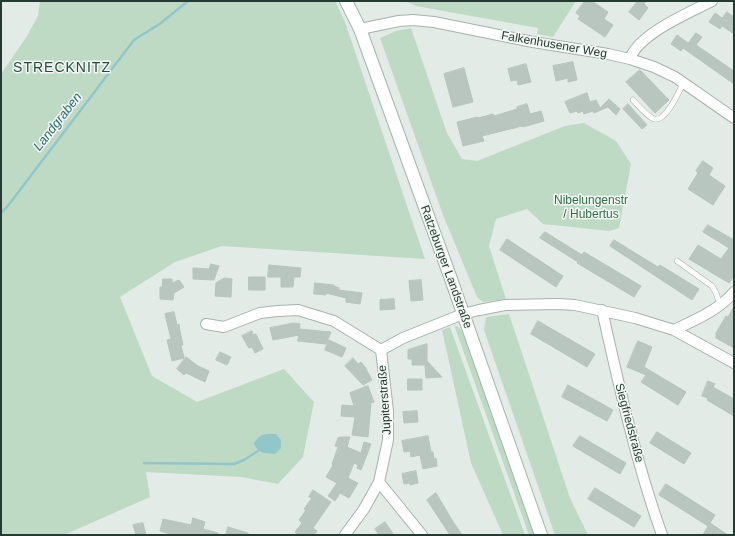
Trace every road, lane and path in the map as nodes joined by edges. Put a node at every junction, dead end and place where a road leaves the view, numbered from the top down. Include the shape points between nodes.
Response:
1 (346, 1) edge
2 (712, 1) edge
3 (360, 30) junction
4 (630, 59) junction
5 (684, 83) junction
6 (633, 100) dead end
7 (734, 118) edge
8 (677, 261) dead end
9 (734, 292) edge
10 (720, 305) junction
11 (602, 310) junction
12 (463, 314) junction
13 (206, 324) dead end
14 (674, 330) junction
15 (381, 350) junction
16 (734, 363) edge
17 (379, 482) junction
18 (346, 535) edge
19 (422, 535) edge
20 (541, 535) edge
21 (662, 535) edge

1 - 3 main road, Ratzeburger Landstraße
2 - 4 street via 655,31 637,46
3 - 4 street, Falkenhusener Weg via 400,21 434,22
3 - 12 main road, Ratzeburger Landstraße
4 - 5 street, Falkenhusener Weg via 654,67
5 - 6 lane via 673,104 657,120 652,119
5 - 7 street, Falkenhusener Weg
8 - 10 lane via 712,286
9 - 10 street
10 - 14 street
11 - 12 street via 559,304 505,305
11 - 14 street
11 - 21 street, Siegfriedstraße via 617,378
12 - 15 street via 403,338
12 - 20 main road, Ratzeburger Landstraße
13 - 15 street via 224,326 260,313 298,310 334,321
14 - 16 street
15 - 17 street, Jupiterstraße via 388,411 388,440
17 - 18 street, Jupiterstraße
17 - 19 street

